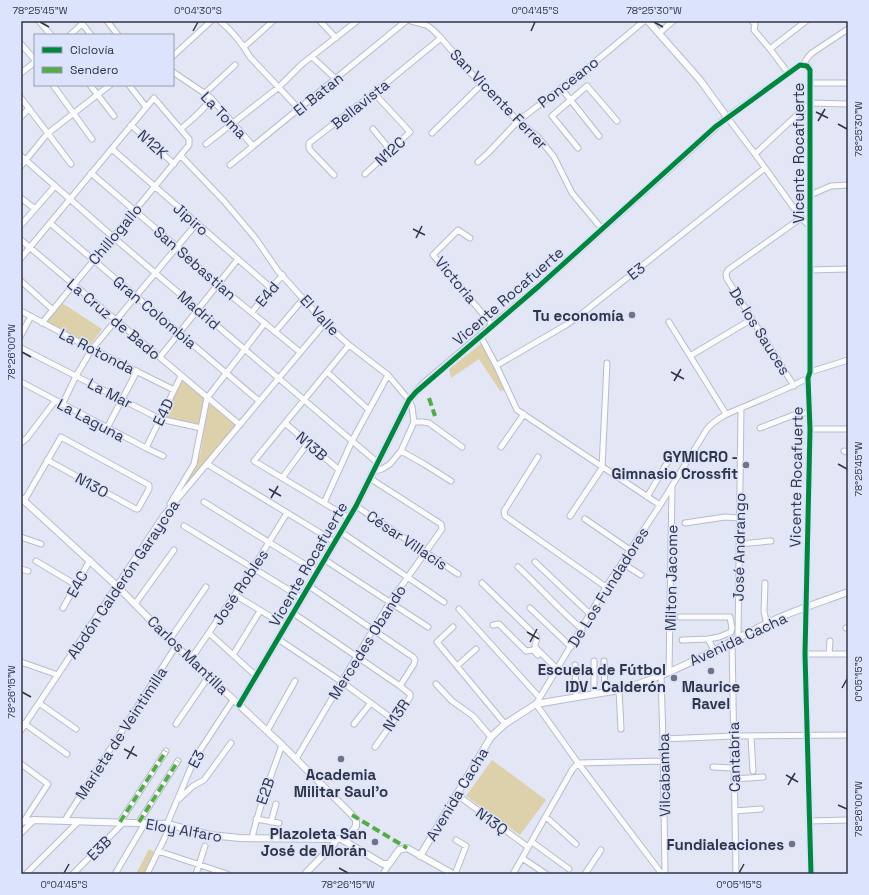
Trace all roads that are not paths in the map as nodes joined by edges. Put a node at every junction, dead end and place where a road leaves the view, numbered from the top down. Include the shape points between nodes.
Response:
1 (38, 21) edge
2 (107, 21) edge
3 (211, 21) edge
4 (220, 21) edge
5 (273, 21) edge
6 (320, 21) edge
7 (357, 21) edge
8 (406, 21) edge
9 (411, 21) edge
10 (644, 21) edge
11 (648, 21) edge
12 (673, 21) edge
13 (752, 21) edge
14 (806, 21) edge
15 (81, 23) edge
16 (848, 29) edge
17 (659, 33) junction
18 (50, 34) edge
19 (71, 34) edge
20 (90, 34) edge
21 (117, 34) edge
22 (336, 38) junction
23 (441, 38) junction
24 (21, 44) edge
25 (244, 47) junction
26 (770, 50) junction
27 (174, 55) edge
28 (312, 57) junction
29 (34, 60) edge
30 (34, 62) edge
31 (235, 65) dead end
32 (803, 65) junction
33 (21, 73) edge
34 (174, 73) edge
35 (788, 73) junction
36 (336, 79) junction
37 (816, 83) dead end
38 (848, 83) edge
39 (482, 84) junction
40 (54, 86) edge
41 (91, 86) edge
42 (109, 86) edge
43 (131, 86) edge
44 (279, 87) junction
45 (561, 88) junction
46 (374, 94) junction
47 (98, 95) junction
48 (208, 95) junction
49 (21, 98) edge
50 (570, 100) junction
51 (810, 103) junction
52 (848, 104) edge
53 (146, 107) junction
54 (29, 108) junction
55 (299, 109) junction
56 (73, 113) junction
57 (114, 116) dead end
58 (21, 117) edge
59 (727, 117) junction
60 (518, 121) junction
61 (617, 121) dead end
62 (234, 123) junction
63 (131, 126) junction
64 (181, 129) junction
65 (373, 129) dead end
66 (432, 133) dead end
67 (47, 134) junction
68 (600, 136) dead end
69 (92, 139) dead end
70 (206, 144) dead end
71 (253, 146) junction
72 (578, 148) dead end
73 (112, 149) junction
74 (391, 151) junction
75 (755, 154) junction
76 (21, 156) edge
77 (181, 156) junction
78 (26, 160) junction
79 (478, 162) dead end
80 (71, 164) dead end
81 (174, 164) junction
82 (21, 166) edge
83 (230, 166) dead end
84 (765, 168) junction
85 (91, 173) junction
86 (365, 174) dead end
87 (334, 175) dead end
88 (848, 185) edge
89 (55, 186) junction
90 (154, 187) junction
91 (810, 195) junction
92 (21, 198) edge
93 (69, 199) junction
94 (35, 209) junction
95 (134, 210) junction
96 (801, 218) junction
97 (50, 223) junction
98 (197, 223) junction
99 (21, 225) edge
100 (809, 225) junction
101 (602, 229) junction
102 (113, 237) junction
103 (470, 238) dead end
104 (21, 240) edge
105 (176, 247) junction
106 (30, 248) junction
107 (21, 258) edge
108 (238, 259) junction
109 (93, 260) junction
110 (848, 269) edge
111 (810, 270) junction
112 (156, 273) junction
113 (283, 275) junction
114 (21, 281) edge
115 (73, 285) junction
116 (218, 285) junction
117 (271, 288) junction
118 (137, 296) junction
119 (304, 298) junction
120 (198, 309) junction
121 (53, 310) junction
122 (21, 311) edge
123 (252, 312) junction
124 (31, 316) junction
125 (752, 319) junction
126 (115, 321) junction
127 (42, 322) junction
128 (325, 322) junction
129 (669, 322) dead end
130 (265, 323) junction
131 (493, 326) junction
132 (179, 332) junction
133 (275, 332) junction
134 (21, 335) edge
135 (481, 337) junction
136 (349, 345) junction
137 (21, 348) edge
138 (92, 349) junction
139 (245, 350) junction
140 (300, 352) junction
141 (690, 356) junction
142 (160, 357) junction
143 (848, 360) edge
144 (607, 363) dead end
145 (499, 364) dead end
146 (137, 372) junction
147 (327, 372) junction
148 (810, 372) junction
149 (227, 373) junction
150 (388, 375) junction
151 (76, 376) junction
152 (181, 376) junction
153 (278, 378) junction
154 (808, 378) junction
155 (21, 382) edge
156 (794, 386) junction
157 (174, 390) junction
158 (207, 398) junction
159 (122, 399) junction
160 (304, 400) junction
161 (409, 400) junction
162 (55, 401) junction
163 (260, 401) junction
164 (62, 405) junction
165 (741, 408) junction
166 (369, 410) junction
167 (809, 412) junction
168 (524, 414) junction
169 (726, 414) junction
170 (160, 419) junction
171 (414, 422) junction
172 (285, 423) junction
173 (240, 425) junction
174 (107, 428) junction
175 (201, 428) junction
176 (760, 428) dead end
177 (810, 429) junction
178 (848, 429) edge
179 (26, 438) junction
180 (352, 441) junction
181 (21, 443) edge
182 (308, 443) junction
183 (501, 446) dead end
184 (462, 447) dead end
185 (21, 448) edge
186 (146, 448) junction
187 (401, 451) junction
188 (163, 456) dead end
189 (538, 457) dead end
190 (47, 460) junction
191 (378, 463) junction
192 (668, 463) dead end
193 (207, 464) junction
194 (602, 468) junction
195 (339, 470) junction
196 (375, 470) junction
197 (282, 478) junction
198 (370, 479) junction
199 (451, 481) dead end
200 (672, 485) junction
201 (647, 497) junction
202 (22, 500) edge
203 (204, 502) dead end
204 (324, 503) junction
205 (661, 504) junction
206 (356, 506) junction
207 (672, 506) junction
208 (286, 513) junction
209 (164, 515) junction
210 (570, 516) dead end
211 (349, 518) junction
212 (740, 518) junction
213 (585, 519) dead end
214 (685, 523) dead end
215 (184, 526) dead end
216 (341, 532) junction
217 (21, 537) edge
218 (772, 541) dead end
219 (269, 542) junction
220 (335, 542) junction
221 (41, 544) dead end
222 (739, 544) junction
223 (174, 550) dead end
224 (630, 550) junction
225 (426, 552) junction
226 (90, 560) junction
227 (325, 560) junction
228 (36, 561) dead end
229 (535, 562) dead end
230 (622, 563) junction
231 (518, 567) dead end
232 (253, 568) junction
233 (21, 569) edge
234 (28, 571) dead end
235 (317, 572) junction
236 (458, 574) dead end
237 (641, 575) dead end
238 (408, 577) junction
239 (482, 583) dead end
240 (765, 583) dead end
241 (76, 585) junction
242 (117, 586) junction
243 (309, 586) junction
244 (206, 587) dead end
245 (606, 587) junction
246 (848, 592) edge
247 (235, 595) junction
248 (302, 598) junction
249 (390, 602) junction
250 (444, 602) dead end
251 (136, 604) junction
252 (63, 608) dead end
253 (530, 608) dead end
254 (805, 608) junction
255 (459, 609) dead end
256 (260, 610) junction
257 (293, 613) junction
258 (590, 614) junction
259 (680, 618) dead end
260 (767, 624) junction
261 (493, 625) dead end
262 (286, 626) junction
263 (428, 627) dead end
264 (454, 627) dead end
265 (373, 629) junction
266 (582, 629) junction
267 (209, 633) junction
268 (170, 639) junction
269 (278, 639) junction
270 (708, 639) junction
271 (735, 639) junction
272 (682, 640) dead end
273 (830, 641) dead end
274 (176, 646) junction
275 (571, 646) junction
276 (476, 649) dead end
277 (714, 650) junction
278 (805, 654) junction
279 (829, 654) junction
280 (848, 654) edge
281 (233, 655) junction
282 (357, 656) junction
283 (191, 659) junction
284 (594, 661) dead end
285 (604, 661) dead end
286 (21, 662) edge
287 (575, 665) dead end
288 (457, 666) junction
289 (556, 670) junction
290 (669, 672) junction
291 (58, 675) junction
292 (661, 675) junction
293 (209, 676) junction
294 (256, 676) junction
295 (295, 681) dead end
296 (342, 682) junction
297 (436, 684) dead end
298 (400, 686) junction
299 (619, 690) junction
300 (605, 692) junction
301 (594, 694) junction
302 (576, 696) junction
303 (539, 697) junction
304 (233, 700) junction
305 (39, 703) junction
306 (370, 704) junction
307 (536, 704) junction
308 (239, 705) junction
309 (394, 720) junction
310 (23, 724) edge
311 (176, 724) dead end
312 (354, 724) dead end
313 (505, 724) junction
314 (621, 728) dead end
315 (76, 729) dead end
316 (21, 730) edge
317 (267, 731) junction
318 (848, 735) edge
319 (734, 736) junction
320 (806, 736) junction
321 (491, 737) junction
322 (751, 737) junction
323 (663, 739) junction
324 (231, 743) dead end
325 (282, 745) junction
326 (375, 747) dead end
327 (166, 751) dead end
328 (67, 754) dead end
329 (296, 759) junction
330 (178, 761) dead end
331 (663, 761) junction
332 (578, 763) junction
333 (21, 764) edge
334 (713, 767) dead end
335 (733, 768) junction
336 (753, 771) dead end
337 (763, 777) dead end
338 (734, 779) junction
339 (456, 794) junction
340 (176, 802) junction
341 (276, 804) dead end
342 (761, 809) dead end
343 (735, 811) junction
344 (546, 817) junction
345 (256, 819) junction
346 (34, 820) junction
347 (65, 820) junction
348 (848, 820) edge
349 (23, 821) edge
350 (79, 821) junction
351 (809, 821) junction
352 (122, 822) junction
353 (142, 822) junction
354 (271, 822) junction
355 (280, 823) dead end
356 (169, 824) junction
357 (21, 833) edge
358 (252, 838) junction
359 (336, 839) junction
360 (456, 840) dead end
361 (346, 841) junction
362 (532, 842) junction
363 (576, 844) dead end
364 (205, 846) dead end
365 (528, 847) junction
366 (601, 850) dead end
367 (158, 851) junction
368 (420, 856) junction
369 (522, 858) junction
370 (389, 864) junction
371 (199, 865) junction
372 (21, 869) edge
373 (569, 869) dead end
374 (26, 874) edge
375 (73, 874) edge
376 (115, 874) edge
377 (147, 874) edge
378 (196, 874) edge
379 (227, 874) edge
380 (305, 874) edge
381 (383, 874) edge
382 (454, 874) edge
383 (513, 874) edge
384 (546, 874) edge
385 (585, 874) edge
386 (662, 874) edge
387 (665, 874) edge
388 (736, 874) edge
389 (811, 874) edge

1 - 18 street
2 - 21 street
3 - 27 street
4 - 25 street
5 - 25 street
6 - 22 street
7 - 22 street
8 - 36 street, El Batan
9 - 23 street, San Vicente Ferrer via 426,25
10 - 45 street, Ponceano
11 - 17 street
12 - 17 street
13 - 26 street via 755,24 754,30
14 - 26 street
15 - 19 street
15 - 20 street
16 - 32 street via 812,53
17 - 59 street via 700,80
22 - 28 street
23 - 39 street, San Vicente Ferrer
23 - 46 street, Bellavista
24 - 29 street
25 - 44 street via 250,57
26 - 35 street
28 - 36 street
28 - 44 street
30 - 33 street
31 - 48 street
32 - 35 street, Vicente Rocafuerte
32 - 51 street, Vicente Rocafuerte via 810,70
34 - 48 street, La Toma
35 - 59 street, Vicente Rocafuerte
36 - 55 street, El Batan
37 - 38 street
39 - 60 street, San Vicente Ferrer
39 - 66 street
40 - 56 street
41 - 47 street
42 - 47 street
43 - 53 street
44 - 55 street
44 - 62 street
45 - 50 street
45 - 60 street, Ponceano
46 - 74 street, N12C via 410,131 410,134
46 - 87 street, Bellavista via 309,145 311,151
47 - 56 street
47 - 57 street
48 - 62 street, La Toma
48 - 64 street via 209,100
49 - 54 street
50 - 61 street via 587,86
50 - 68 street
50 - 72 street via 552,116
51 - 52 street
51 - 75 street
51 - 91 street, Vicente Rocafuerte
53 - 63 street
53 - 64 street via 154,98
54 - 58 street
54 - 67 street
55 - 71 street, El Batan
56 - 67 street
56 - 69 street
59 - 75 street
59 - 101 street, Vicente Rocafuerte
60 - 79 street, Ponceano
60 - 101 street, San Vicente Ferrer via 538,136 547,147 572,193
62 - 70 street
62 - 71 street, La Toma
63 - 73 street
63 - 81 street, N12K
64 - 77 street, Chillogallo via 189,139 189,145
65 - 74 street
67 - 78 street
67 - 80 street
71 - 83 street, El Batan
73 - 85 street
73 - 90 street, Jipiro
74 - 86 street, N12C
75 - 84 street
76 - 78 street, Madrid
77 - 81 street, Chillogallo
77 - 113 street, El Valle via 224,201
78 - 82 street
78 - 89 street, Madrid
81 - 90 street, Chillogallo
84 - 96 street
84 - 145 street, E3 via 579,316
85 - 93 street
85 - 95 street, San Sebastian
88 - 91 street via 831,186
89 - 93 street, Madrid
89 - 94 street
90 - 95 street, Chillogallo
90 - 98 street, Jipiro
91 - 100 street, Vicente Rocafuerte
92 - 94 street
93 - 97 street
93 - 102 street, Madrid
94 - 99 street
95 - 102 street, Chillogallo
95 - 105 street, San Sebastian
96 - 100 street
96 - 125 street, De los Sauces via 727,272 727,279
97 - 106 street
97 - 109 street, Gran Colombia
98 - 105 street
98 - 108 street, Jipiro
100 - 111 street, Vicente Rocafuerte
101 - 131 street, Vicente Rocafuerte
102 - 109 street, Chillogallo
102 - 112 street, Madrid
103 - 131 street, Victoria via 458,230 433,255
104 - 106 street, La Cruz de Bado
105 - 112 street
105 - 116 street, San Sebastian
106 - 107 street
106 - 115 street, La Cruz de Bado
108 - 116 street
108 - 117 street, Jipiro
109 - 115 street, Chillogallo
109 - 118 street, Gran Colombia
110 - 111 street
111 - 148 street, Vicente Rocafuerte
112 - 118 street
112 - 120 street, Madrid
113 - 117 street, E4d
113 - 119 street, El Valle
114 - 121 street
115 - 121 street, Chillogallo
115 - 126 street, La Cruz de Bado
116 - 120 street
116 - 123 street, San Sebastian
117 - 123 street, E4d
118 - 126 street
118 - 132 street, Gran Colombia
119 - 128 street, El Valle
119 - 133 street
120 - 132 street
120 - 139 street, Madrid
121 - 127 street, Chillogallo
122 - 124 street, La Rotonda
123 - 130 street, San Sebastian
124 - 127 street, La Rotonda
124 - 134 street
125 - 141 street
125 - 156 street, De los Sauces
126 - 138 street
126 - 142 street, La Cruz de Bado
127 - 138 street, La Rotonda
128 - 136 street, El Valle
128 - 140 street, Abdón Calderón Garaycoa
129 - 141 street
130 - 133 street, San Sebastian
130 - 139 street
131 - 135 street, Vicente Rocafuerte
132 - 142 street
132 - 149 street, Gran Colombia
133 - 140 street, San Sebastian
135 - 161 street, Vicente Rocafuerte via 424,383
135 - 168 street via 517,410
136 - 147 street
136 - 150 street, El Valle
137 - 151 street, La Mar
138 - 146 street, La Rotonda
138 - 151 street
139 - 149 street
139 - 153 street, Madrid
140 - 153 street, Abdón Calderón Garaycoa
141 - 169 street
142 - 152 street, La Cruz de Bado
143 - 148 street
144 - 194 street
146 - 157 street, La Rotonda
146 - 159 street
147 - 160 street
147 - 166 street
148 - 154 street, Vicente Rocafuerte
149 - 158 street
149 - 163 street, Gran Colombia
150 - 161 street, El Valle
150 - 166 street
151 - 159 street, La Mar
151 - 164 street
152 - 157 street, E4D
152 - 158 street, La Cruz de Bado
153 - 160 street, Madrid
153 - 163 street, Abdón Calderón Garaycoa
154 - 156 street, De Los Fundadores
154 - 167 street, Vicente Rocafuerte
155 - 162 street, La Laguna
156 - 165 street, De Los Fundadores
157 - 170 street, E4D
158 - 173 street, La Cruz de Bado
158 - 175 street
159 - 170 street, La Mar
159 - 174 street
160 - 172 street
160 - 180 street, Madrid
161 - 171 street, El Valle
161 - 191 street, Vicente Rocafuerte
162 - 164 street, La Laguna
162 - 179 street
163 - 173 street, Abdón Calderón Garaycoa
164 - 174 street, La Laguna
165 - 169 street, De Los Fundadores
165 - 212 street, José Andrango
166 - 180 street
167 - 176 street via 799,413
167 - 177 street, Vicente Rocafuerte
168 - 183 street
168 - 194 street
169 - 200 street, De Los Fundadores via 707,429
170 - 175 street, La Mar
170 - 186 street, E4D
171 - 184 street via 429,423
171 - 187 street
172 - 182 street, N13B
172 - 197 street via 254,461
173 - 193 street, Abdón Calderón Garaycoa
174 - 186 street, La Laguna
175 - 209 street via 194,464
177 - 178 street
177 - 254 street, Vicente Rocafuerte
179 - 181 street
179 - 185 street
180 - 191 street, Madrid
180 - 195 street
182 - 195 street, N13B
182 - 197 street
186 - 188 street, La Laguna
187 - 196 street via 390,464
187 - 199 street
189 - 245 street via 504,511 505,516
190 - 190 street, N13O via 138,509 150,487 61,437
190 - 202 street
191 - 196 street, Vicente Rocafuerte
192 - 201 street
193 - 208 street
193 - 209 street, Abdón Calderón Garaycoa
194 - 201 street
194 - 210 street
195 - 204 street
196 - 198 street, Vicente Rocafuerte
197 - 204 street
198 - 206 street, Vicente Rocafuerte
198 - 225 street, Mercedes Obando via 439,523 442,527
200 - 205 street, De Los Fundadores
200 - 207 street, Milton Jacome
201 - 205 street
202 - 226 street, Carlos Mantilla
203 - 219 street
204 - 211 street
205 - 207 street
205 - 224 street, De Los Fundadores
206 - 211 street, Vicente Rocafuerte
206 - 225 street, César Villacís
207 - 290 street, Milton Jacome
208 - 219 street, José Robles
208 - 220 street
209 - 242 street, Abdón Calderón Garaycoa
211 - 216 street, Vicente Rocafuerte
212 - 214 street via 725,517
212 - 222 street, José Andrango
213 - 224 street
215 - 232 street
216 - 220 street, Vicente Rocafuerte
216 - 238 street
217 - 221 street
218 - 222 street
219 - 232 street, José Robles
219 - 235 street
220 - 227 street, Vicente Rocafuerte
222 - 271 street, José Andrango
223 - 251 street
224 - 230 street, De Los Fundadores
225 - 236 street, César Villacís
225 - 238 street, Mercedes Obando
226 - 241 street, E4C
226 - 242 street, Carlos Mantilla
227 - 235 street, Vicente Rocafuerte
227 - 249 street
228 - 241 street
229 - 258 street
230 - 237 street
230 - 245 street, De Los Fundadores
231 - 266 street
232 - 247 street, José Robles
232 - 248 street
233 - 234 street
235 - 243 street, Vicente Rocafuerte
238 - 249 street, Mercedes Obando
238 - 250 street
239 - 289 street via 536,636 535,646
240 - 260 street via 764,612
241 - 252 street, E4C
242 - 251 street, Carlos Mantilla
242 - 291 street, Abdón Calderón Garaycoa
243 - 248 street, Vicente Rocafuerte
243 - 265 street
244 - 268 street
245 - 258 street, De Los Fundadores
246 - 254 street, Avenida Cacha
247 - 256 street
247 - 267 street, José Robles
248 - 257 street, Vicente Rocafuerte
249 - 263 street
249 - 265 street, Mercedes Obando
251 - 268 street, Carlos Mantilla
253 - 275 street
254 - 260 street, Avenida Cacha
254 - 278 street, Vicente Rocafuerte
255 - 303 street
256 - 262 street
256 - 281 street
257 - 262 street, Vicente Rocafuerte
257 - 282 street
258 - 266 street, De Los Fundadores
259 - 270 street via 730,617 731,632
260 - 271 street, Avenida Cacha
261 - 289 street via 500,625 524,649 534,650
262 - 269 street, Vicente Rocafuerte
264 - 288 street via 437,642
265 - 282 street, Mercedes Obando
265 - 298 street via 414,659 414,664
266 - 275 street, De Los Fundadores
267 - 281 street
267 - 283 street, José Robles
268 - 274 street, Carlos Mantilla
269 - 294 street, Vicente Rocafuerte
269 - 296 street
270 - 272 street
270 - 277 street
271 - 277 street, Avenida Cacha
271 - 319 street, Cantabria
273 - 279 street
274 - 283 street, Carlos Mantilla
274 - 347 street, Marieta de Veintimilla
275 - 289 street, De Los Fundadores
276 - 288 street
277 - 290 street, Avenida Cacha
278 - 279 street
278 - 320 street, Vicente Rocafuerte
279 - 280 street
281 - 294 street
282 - 296 street, Mercedes Obando
282 - 298 street
283 - 293 street, Carlos Mantilla
284 - 301 street
285 - 300 street
286 - 291 street
287 - 302 street
288 - 313 street
289 - 303 street, De Los Fundadores
290 - 292 street, Avenida Cacha
291 - 305 street, Abdón Calderón Garaycoa
292 - 299 street, Avenida Cacha
292 - 323 street, Vilcabamba
293 - 304 street, Carlos Mantilla
293 - 311 street
294 - 308 street, Vicente Rocafuerte
295 - 317 street
296 - 306 street
296 - 329 street, Mercedes Obando
297 - 321 street via 452,701 473,716
298 - 309 street, N13R via 410,696
299 - 300 street, Avenida Cacha
299 - 314 street
300 - 301 street, Avenida Cacha
301 - 302 street, Avenida Cacha
302 - 307 street, Avenida Cacha
303 - 307 street, De Los Fundadores
304 - 308 street, Carlos Mantilla
304 - 340 street, E3 via 195,758
305 - 310 street, Abdón Calderón Garaycoa
305 - 315 street
306 - 309 street
306 - 312 street
307 - 313 street, Avenida Cacha
307 - 332 street
308 - 317 street, Carlos Mantilla
309 - 326 street, N13R
310 - 316 street, Abdón Calderón Garaycoa
310 - 328 street
313 - 321 street, Avenida Cacha
317 - 325 street, Carlos Mantilla
318 - 320 street
319 - 322 street
319 - 323 street
319 - 335 street, Cantabria
320 - 322 street
320 - 351 street, Vicente Rocafuerte
321 - 339 street, Avenida Cacha
322 - 336 street
323 - 331 street, Vilcabamba
324 - 340 street via 204,780 193,786
325 - 329 street, Carlos Mantilla
325 - 345 street, E2B
327 - 352 street, E3B
329 - 361 street, Carlos Mantilla via 356,820 356,826
330 - 353 street
331 - 332 street
331 - 387 street, Vilcabamba
332 - 344 street
332 - 386 street
333 - 349 street via 48,784
334 - 335 street
335 - 338 street, Cantabria
337 - 338 street
338 - 343 street, Cantabria
339 - 365 street, N13Q
339 - 368 street, Avenida Cacha
340 - 356 street, E3
341 - 354 street
342 - 343 street
343 - 388 street, Cantabria
344 - 362 street
344 - 363 street
345 - 354 street
345 - 358 street, E2B
346 - 347 street, Eloy Alfaro
346 - 349 street, Eloy Alfaro
346 - 357 street
347 - 350 street, Eloy Alfaro
348 - 351 street
350 - 352 street, Eloy Alfaro
350 - 374 street
351 - 389 street, Vicente Rocafuerte
352 - 353 street, Eloy Alfaro
352 - 375 street, E3B
353 - 356 street, Eloy Alfaro
353 - 376 street
354 - 355 street
356 - 358 street, Eloy Alfaro via 210,835
356 - 367 street, E3
358 - 359 street, Eloy Alfaro
359 - 361 street, Eloy Alfaro
359 - 380 street
360 - 382 street via 466,846
361 - 370 street via 377,861
362 - 365 street
362 - 373 street
364 - 371 street
365 - 369 street
366 - 385 street
367 - 371 street
367 - 377 street, E3
368 - 370 street via 407,848 400,850
368 - 382 street
369 - 383 street
369 - 384 street
370 - 381 street
371 - 378 street
371 - 379 street
372 - 374 street

